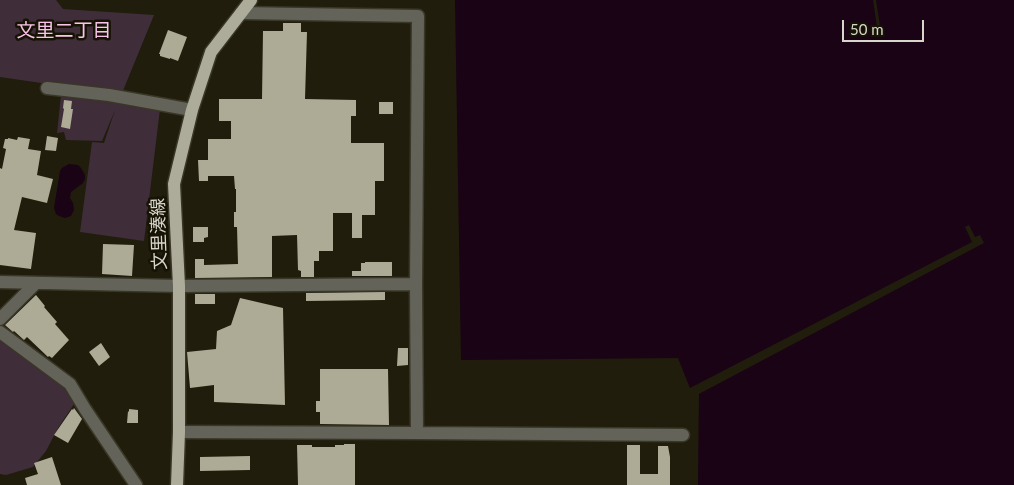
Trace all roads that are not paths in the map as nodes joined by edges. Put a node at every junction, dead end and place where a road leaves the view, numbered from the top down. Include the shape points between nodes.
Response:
1 (251, 0) edge
2 (241, 13) junction
3 (47, 88) dead end
4 (192, 110) junction
5 (0, 282) edge
6 (36, 283) junction
7 (416, 284) junction
8 (178, 286) junction
9 (0, 320) edge
10 (0, 332) edge
11 (179, 432) junction
12 (417, 432) junction
13 (683, 435) dead end
14 (136, 485) edge
15 (176, 485) edge

1 - 2 main road, 文里湊線
2 - 4 main road, 文里湊線 via 211,52
2 - 7 street via 418,16
3 - 4 street
4 - 8 main road, 文里湊線 via 174,184
5 - 6 street
6 - 8 street
6 - 9 street
7 - 8 street
7 - 12 street
8 - 11 main road, 文里湊線
10 - 14 street via 70,384
11 - 12 street
11 - 15 main road, 文里湊線
12 - 13 street

